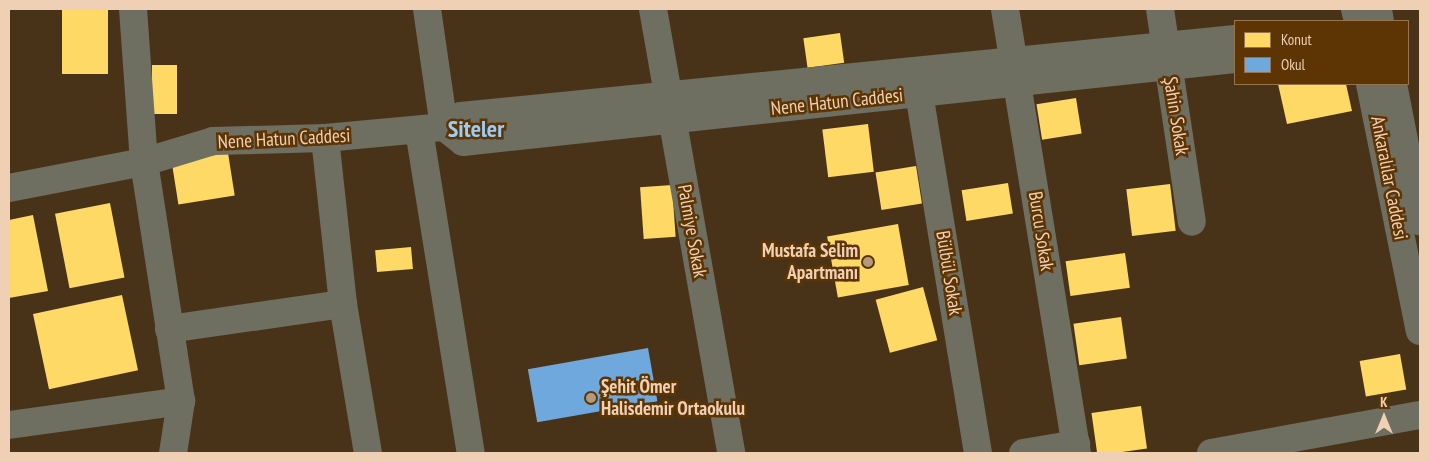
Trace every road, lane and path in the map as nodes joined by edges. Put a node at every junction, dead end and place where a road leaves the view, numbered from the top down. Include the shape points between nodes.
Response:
1 (133, 9) edge
2 (427, 9) edge
3 (653, 9) edge
4 (1005, 9) edge
5 (1160, 9) edge
6 (1234, 39) edge
7 (1167, 56) junction
8 (1234, 59) edge
9 (1016, 72) junction
10 (1370, 85) edge
11 (1393, 85) edge
12 (920, 93) junction
13 (670, 108) junction
14 (432, 129) junction
15 (325, 138) junction
16 (144, 162) junction
17 (9, 188) edge
18 (1420, 221) edge
19 (1192, 222) dead end
20 (343, 304) junction
21 (169, 329) junction
22 (1420, 331) edge
23 (181, 401) junction
24 (1420, 415) edge
25 (9, 425) edge
26 (1076, 449) edge
27 (173, 453) edge
28 (368, 453) edge
29 (471, 453) edge
30 (731, 453) edge
31 (978, 453) edge
32 (1023, 453) edge
33 (1211, 453) edge

1 - 16 street
2 - 14 street
3 - 13 street, Palmiye Sokak
4 - 9 street, Burcu Sokak
5 - 7 street, Şahin Sokak
6 - 7 street, Nene Hatun Caddesi
7 - 8 street, Nene Hatun Caddesi
7 - 9 street, Nene Hatun Caddesi
7 - 19 street, Şahin Sokak
9 - 12 street, Nene Hatun Caddesi
9 - 13 street, Nene Hatun Caddesi
9 - 26 street, Burcu Sokak
10 - 22 street, Ankaralılar Caddesi
11 - 18 street, Ankaralılar Caddesi
12 - 13 street, Nene Hatun Caddesi
12 - 31 street, Bülbül Sokak
13 - 14 street, Nene Hatun Caddesi via 461,116
13 - 30 street, Palmiye Sokak
14 - 15 street, Nene Hatun Caddesi
14 - 29 street
15 - 16 street, Nene Hatun Caddesi via 213,141
15 - 20 street
16 - 17 street, Nene Hatun Caddesi
16 - 21 street
20 - 21 street
20 - 28 street
21 - 23 street
23 - 25 street
23 - 27 street
24 - 33 street
26 - 32 street

